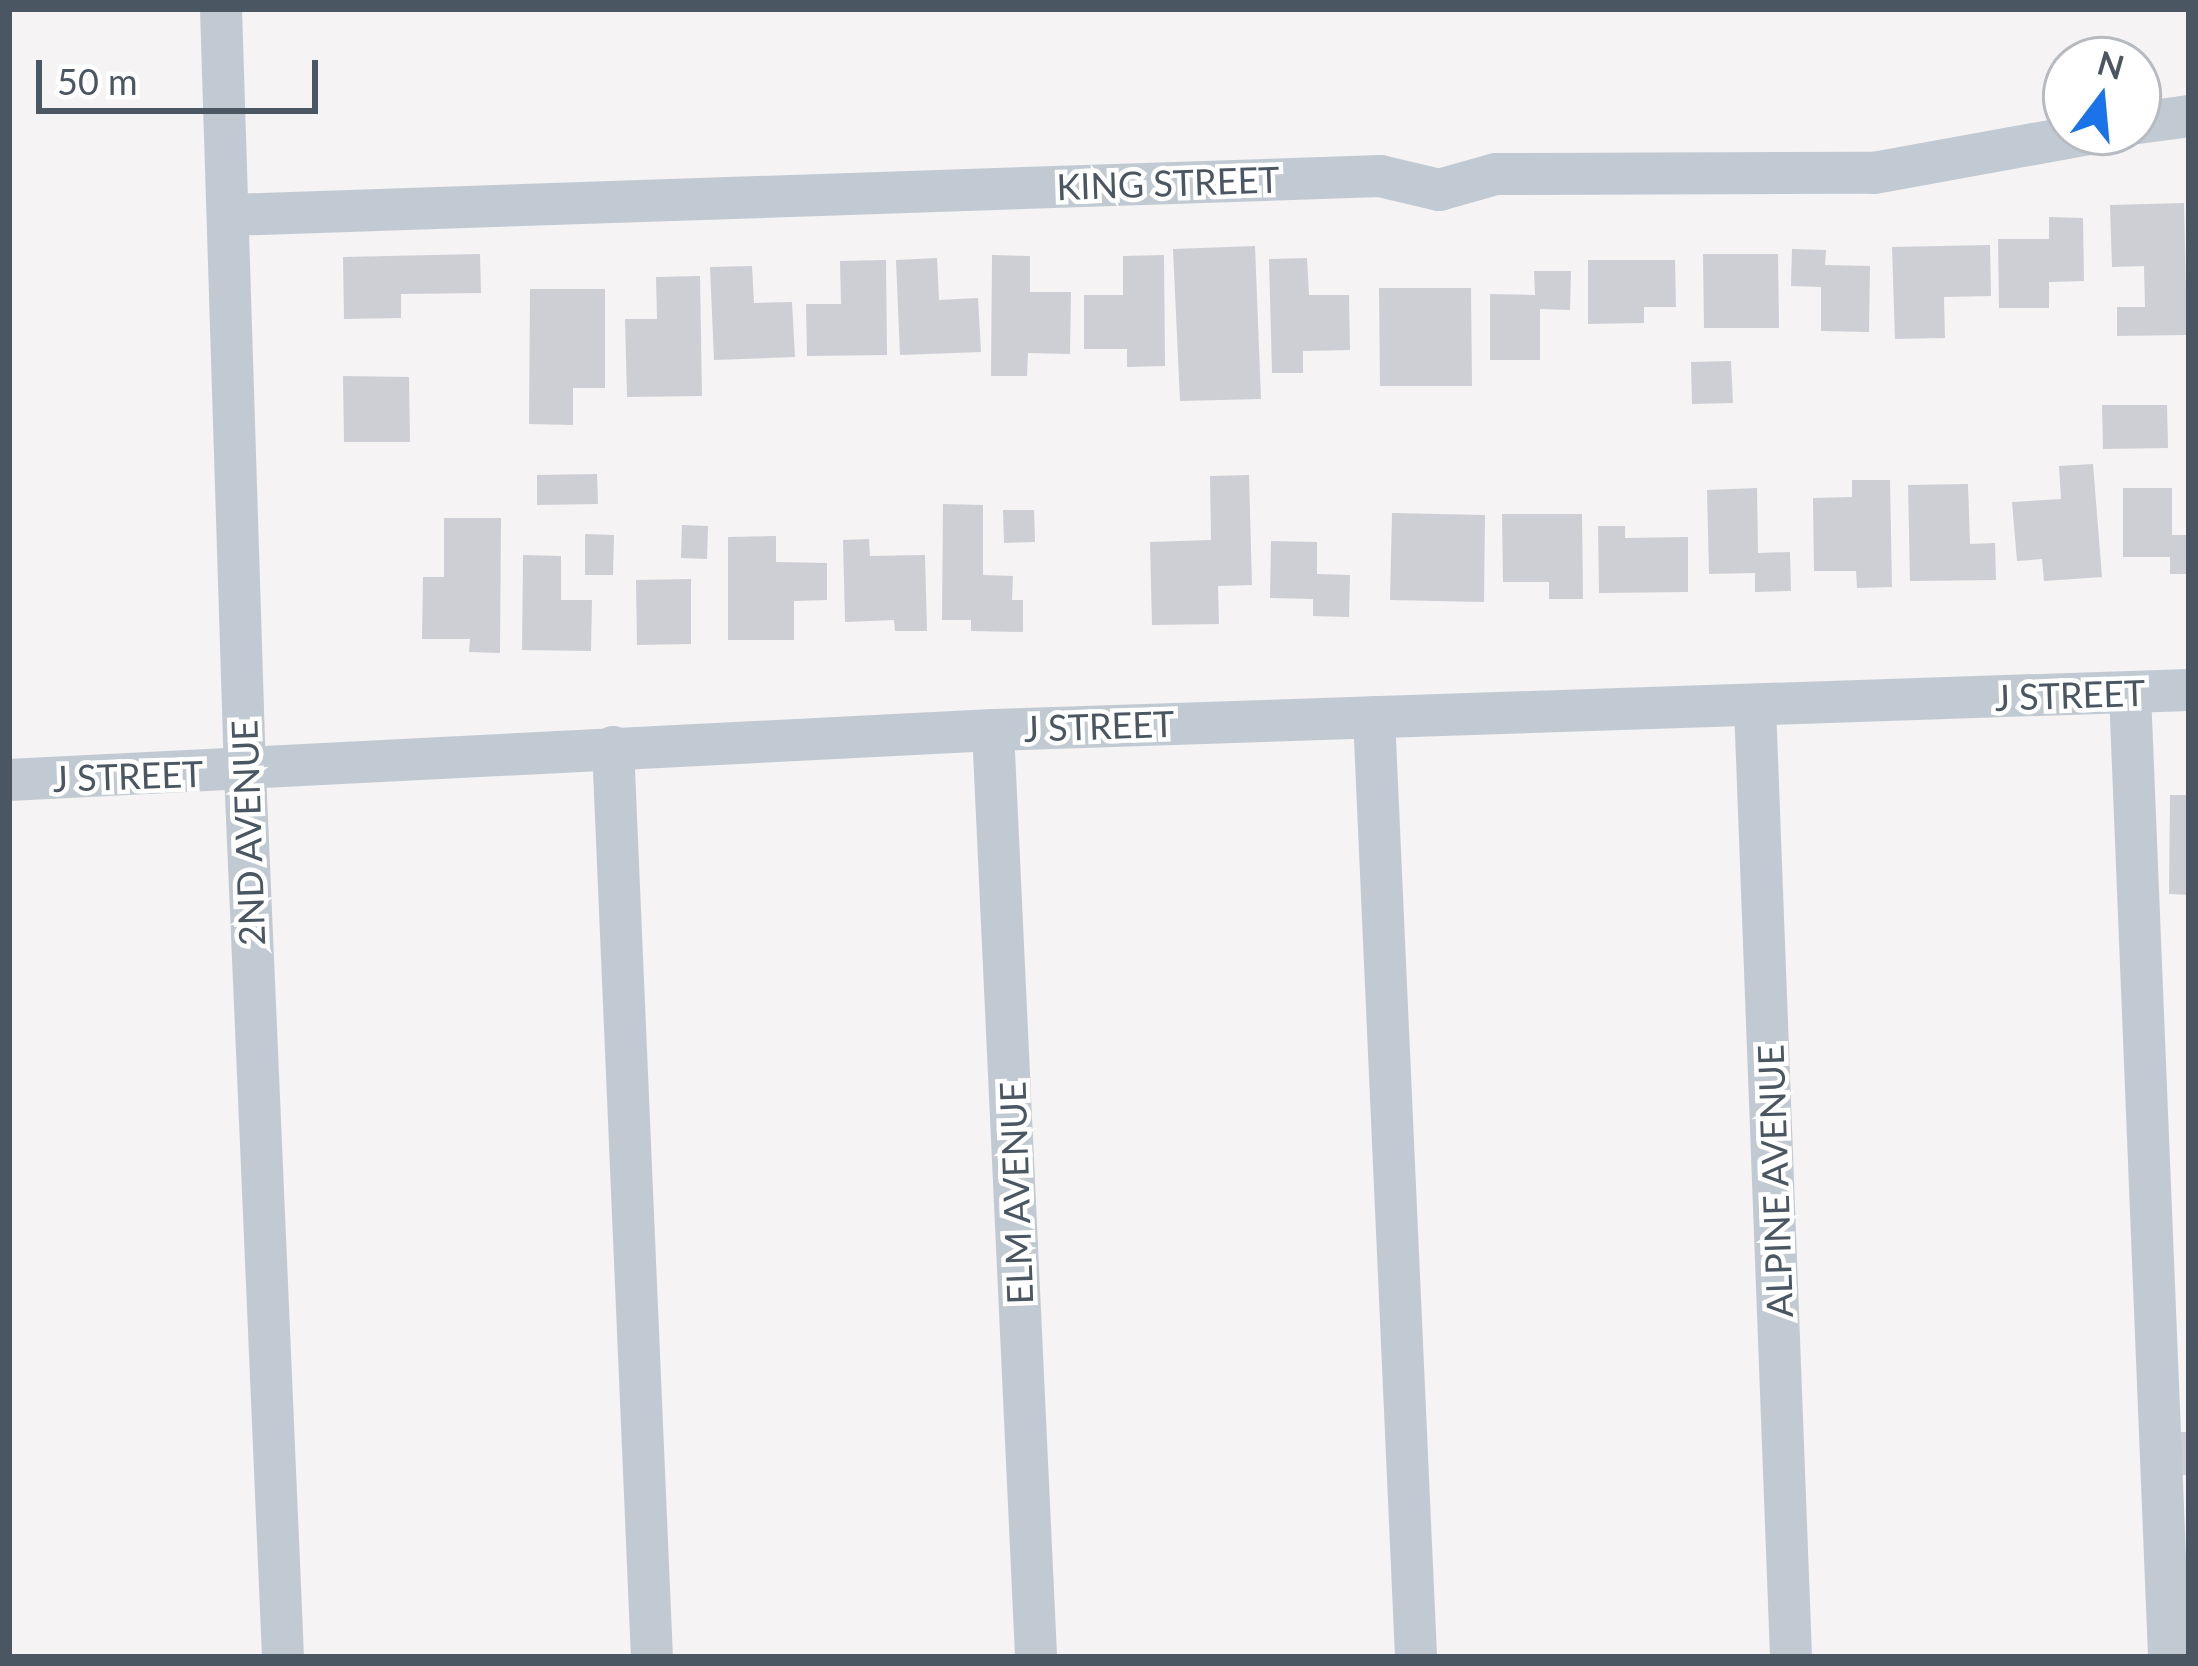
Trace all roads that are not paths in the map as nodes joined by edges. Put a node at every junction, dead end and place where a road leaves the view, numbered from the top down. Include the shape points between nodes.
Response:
1 (221, 9) edge
2 (2042, 142) edge
3 (230, 214) junction
4 (2189, 690) edge
5 (2130, 693) junction
6 (1755, 706) junction
7 (1375, 717) junction
8 (993, 730) junction
9 (614, 747) junction
10 (245, 772) junction
11 (9, 780) edge
12 (283, 1657) edge
13 (652, 1657) edge
14 (1036, 1657) edge
15 (1416, 1657) edge
16 (1791, 1657) edge
17 (2169, 1657) edge

1 - 3 street, 2ND AVENUE
2 - 3 street, KING STREET via 1874,173 1496,174 1439,190 1380,176
3 - 10 street, 2ND AVENUE
4 - 5 street, J STREET
5 - 6 street, J STREET
5 - 17 street
6 - 7 street, J STREET
6 - 16 street, ALPINE AVENUE
7 - 8 street, J STREET
7 - 15 street
8 - 9 street, J STREET
8 - 14 street, ELM AVENUE
9 - 10 street, J STREET
9 - 13 street
10 - 11 street, J STREET
10 - 12 street, 2ND AVENUE

